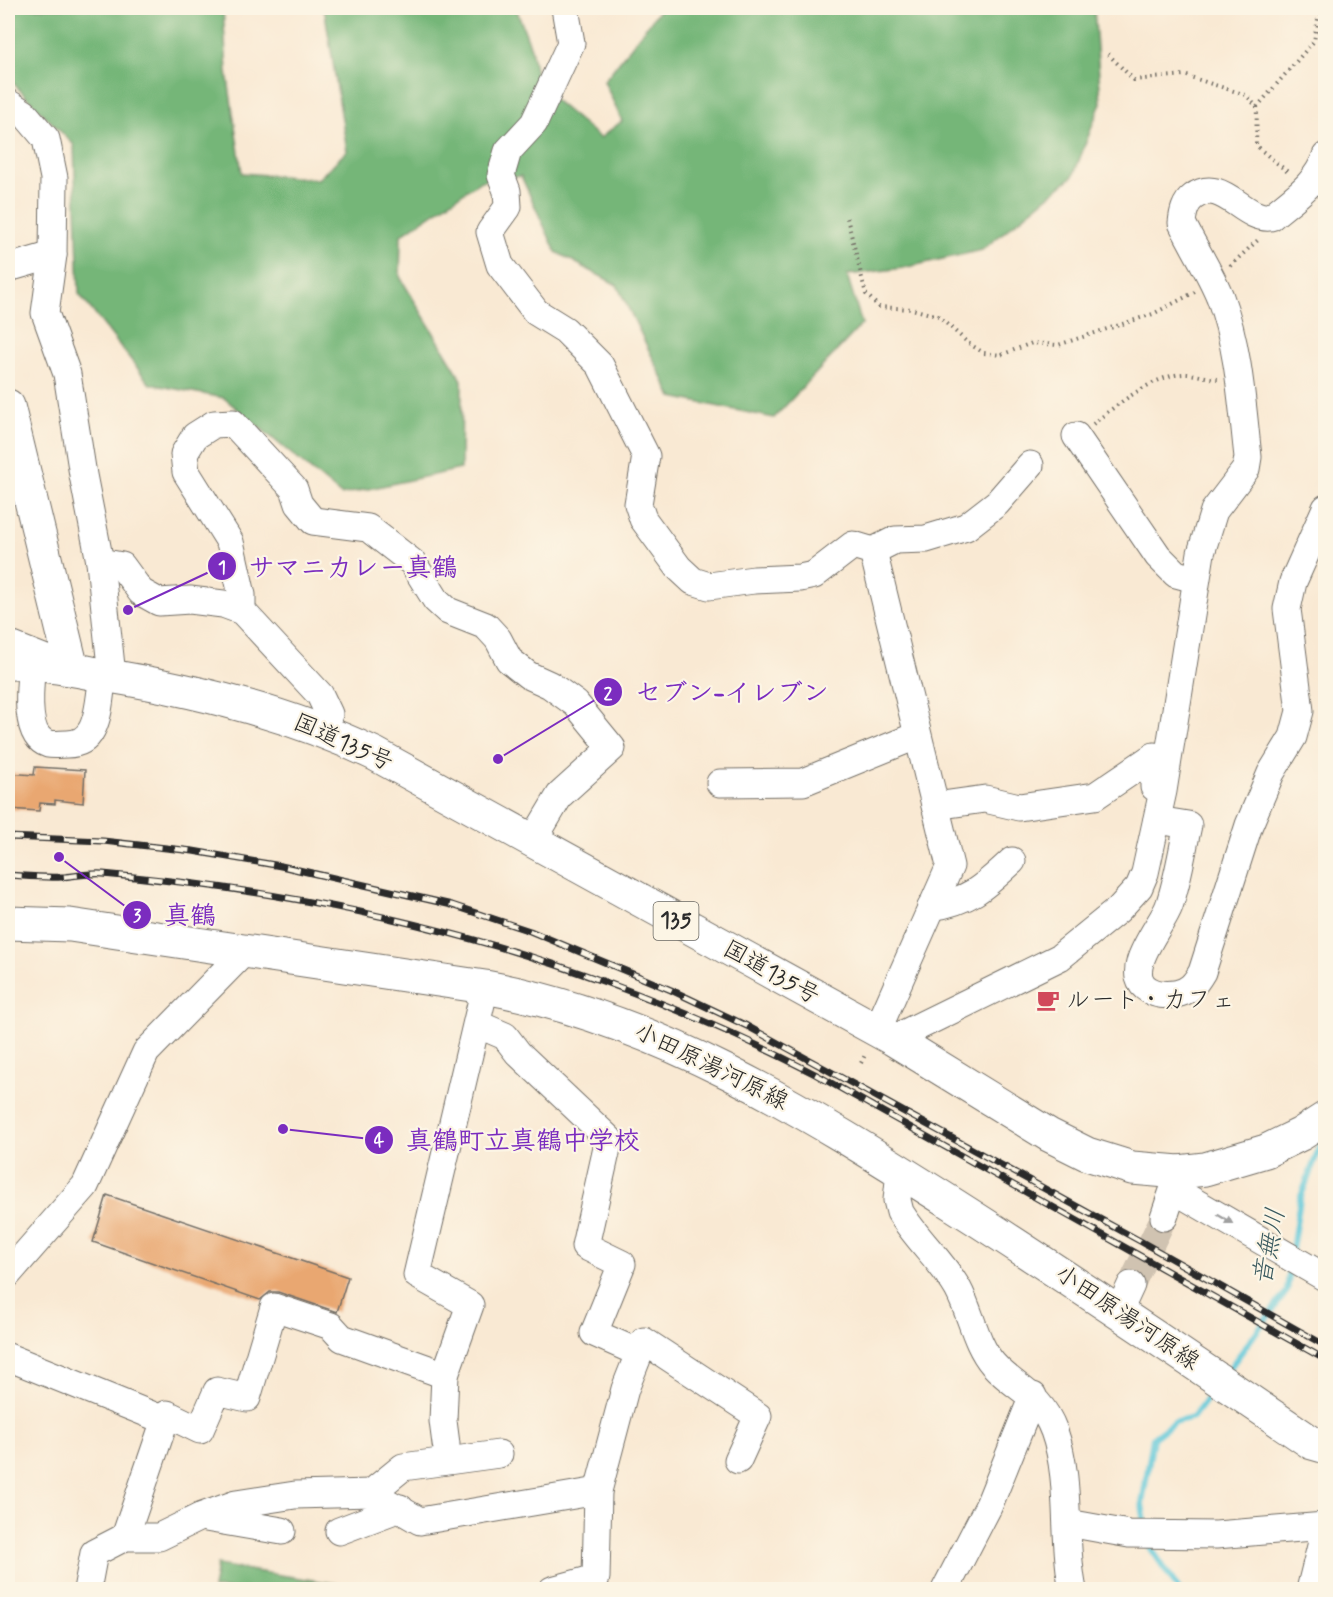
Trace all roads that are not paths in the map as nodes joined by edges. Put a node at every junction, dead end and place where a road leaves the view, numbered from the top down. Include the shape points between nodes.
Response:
1 (565, 8) edge
2 (8, 103) edge
3 (1326, 156) edge
4 (1319, 186) edge
5 (53, 255) junction
6 (8, 268) edge
7 (8, 406) edge
8 (1076, 436) road end
9 (1030, 465) dead end
10 (1326, 507) edge
11 (873, 551) junction
12 (100, 562) junction
13 (1195, 579) junction
14 (242, 611) junction
15 (16, 657) edge
16 (96, 673) junction
17 (322, 730) junction
18 (916, 736) junction
19 (720, 783) dead end
20 (1163, 791) junction
21 (935, 806) junction
22 (1157, 820) junction
23 (532, 842) junction
24 (1011, 861) dead end
25 (931, 907) junction
26 (8, 923) edge
27 (245, 951) junction
28 (485, 987) junction
29 (477, 1024) junction
30 (885, 1035) junction
31 (1326, 1118) edge
32 (900, 1171) junction
33 (1177, 1181) junction
34 (1164, 1217) tunnel mouth
35 (8, 1274) edge
36 (1326, 1278) edge
37 (639, 1353) junction
38 (8, 1357) edge
39 (446, 1375) junction
40 (1033, 1396) junction
41 (164, 1420) junction
42 (446, 1444) dead end
43 (1326, 1447) edge
44 (499, 1454) dead end
45 (738, 1461) dead end
46 (598, 1491) junction
47 (371, 1493) junction
48 (400, 1508) junction
49 (200, 1517) junction
50 (1068, 1523) junction
51 (1325, 1526) edge
52 (282, 1531) dead end
53 (339, 1531) dead end
54 (125, 1537) junction
55 (87, 1590) edge
56 (552, 1590) edge
57 (945, 1590) edge
58 (1073, 1590) edge
59 (1310, 1590) edge

1 - 11 street via 571,43 534,123 508,151 501,175 508,207 490,232 500,265 536,312 565,330 600,365 646,456 638,504 644,519 679,567 693,581 709,586 800,578 814,575 853,545
2 - 5 street via 24,113 46,139 54,178
3 - 4 street
4 - 13 street via 1271,217 1255,215 1220,193 1199,193 1189,200 1182,223 1220,298 1239,383 1248,457 1246,469 1214,511
5 - 6 street
5 - 12 street via 45,313 67,374
7 - 16 main road
8 - 13 street via 1158,556 1176,574
9 - 11 street via 998,502 966,527 926,539 895,540
10 - 22 street via 1293,582 1287,609 1300,711 1293,737 1271,773 1249,825 1202,972 1193,987 1168,995 1144,987 1137,975 1140,960 1169,906 1188,825
11 - 18 street
12 - 14 street via 122,566 141,592 159,602 190,600
12 - 16 street
13 - 20 street
14 - 17 street via 320,695 329,714
14 - 23 street via 230,542 186,472 184,454 195,436 214,424 233,423 294,489 299,504 313,521 368,528 413,563 436,600 448,611 486,626 509,660 576,704 612,748 560,795
15 - 16 main road, 国道135号 / 135
15 - 16 street via 30,691 32,725 36,735 48,744 71,744 86,739 94,726
16 - 17 main road, 国道135号 / 135 via 184,689
17 - 23 main road, 国道135号 / 135 via 375,754
18 - 19 street via 803,782
18 - 21 street
20 - 21 street via 1153,786 1154,756 1095,796 1019,807 985,799
20 - 22 street
21 - 25 street via 950,866
22 - 30 street via 1139,887 1095,930 1060,957
23 - 30 main road, 国道135号 / 135
24 - 25 street via 980,891 957,903
25 - 30 street
26 - 27 main road, 小田原湯河原線 via 69,925
27 - 28 main road, 小田原湯河原線
27 - 35 street via 146,1052 85,1186
28 - 29 street
28 - 32 main road, 小田原湯河原線 via 605,1017 718,1065 825,1123
29 - 37 street via 505,1036 609,1139 585,1246 622,1264 594,1333
29 - 39 street via 417,1275 470,1305
30 - 33 main road, 国道135号 / 135 via 1034,1126 1088,1154
31 - 33 main road, 国道135号 / 135 via 1244,1160
32 - 40 street via 900,1212 959,1290 993,1364
32 - 43 main road, 小田原湯河原線 via 1125,1298 1312,1443
33 - 34 street
33 -> 36 street
37 - 45 street via 644,1341 758,1416
37 - 46 street via 625,1389
38 - 41 street
39 - 41 street via 342,1338 331,1326 274,1307 247,1398 217,1391 200,1430 167,1414
39 - 42 street
40 - 50 street via 1053,1430 1061,1454
40 - 57 street via 989,1505
41 - 54 street
44 - 47 street via 403,1467
46 - 48 street via 420,1521
46 - 56 street via 596,1578
47 - 48 street
47 - 49 street via 295,1495 236,1504
48 - 53 street
49 - 52 street
49 - 54 street via 159,1537
50 - 51 street via 1129,1534 1216,1535
50 - 58 street
51 - 59 street
54 - 55 street via 94,1554

